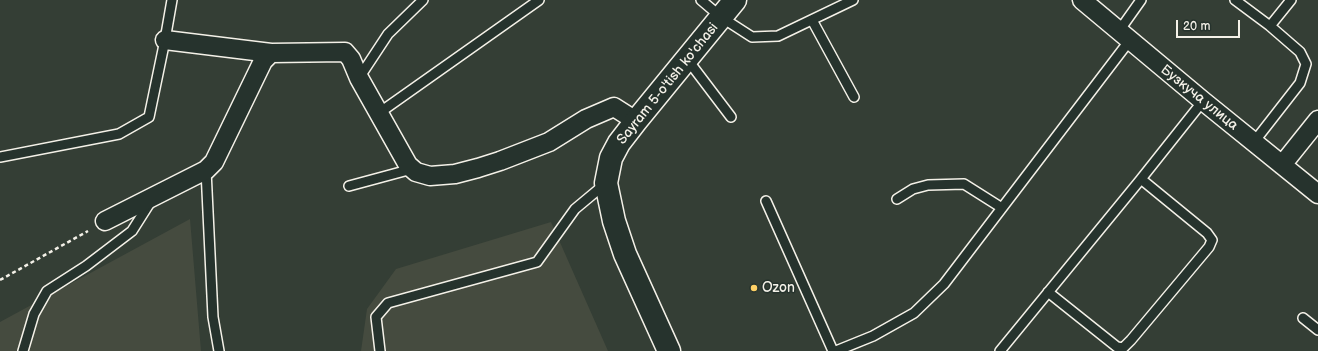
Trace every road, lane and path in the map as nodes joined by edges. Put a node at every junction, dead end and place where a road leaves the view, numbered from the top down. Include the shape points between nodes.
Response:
1 (172, 0) edge
2 (423, 0) edge
3 (540, 0) edge
4 (701, 0) edge
5 (735, 0) edge
6 (853, 0) edge
7 (1082, 0) edge
8 (1141, 0) edge
9 (1235, 0) edge
10 (1291, 0) edge
11 (721, 17) junction
12 (812, 20) junction
13 (1270, 26) junction
14 (1125, 36) junction
15 (165, 40) junction
16 (271, 53) junction
17 (687, 58) junction
18 (359, 78) junction
19 (854, 97) dead end
20 (1203, 101) junction
21 (379, 113) junction
22 (731, 118) dead end
23 (1318, 120) edge
24 (636, 121) junction
25 (1254, 142) junction
26 (0, 157) edge
27 (1282, 165) junction
28 (412, 169) junction
29 (206, 170) junction
30 (1141, 179) junction
31 (606, 183) junction
32 (349, 186) dead end
33 (1318, 194) edge
34 (154, 196) junction
35 (897, 199) dead end
36 (766, 201) dead end
37 (1002, 208) junction
38 (105, 221) joint
39 (0, 280) edge
40 (1048, 292) junction
41 (1303, 318) dead end
42 (1318, 330) edge
43 (23, 351) edge
44 (219, 351) edge
45 (380, 351) edge
46 (669, 351) edge
47 (835, 351) edge
48 (1000, 351) edge

1 - 15 lane
2 - 18 lane via 388,34
3 - 21 lane
4 - 11 lane
5 - 11 street, Sayram 5-o'tish ko'chasi
6 - 12 lane
7 - 14 street, Бузкуча улица
8 - 14 lane
9 - 13 lane
10 - 13 lane
11 - 12 lane via 752,38 778,36
11 - 17 street, Sayram 5-o'tish ko'chasi
12 - 19 lane
13 - 25 lane via 1300,52 1306,64 1300,83
14 - 20 street, Бузкуча улица
14 - 37 lane
15 - 16 street
15 - 26 lane via 149,117 119,134
16 - 18 street via 345,52
16 - 29 street via 263,61 214,162
17 - 22 lane
17 - 24 street, Sayram 5-o'tish ko'chasi
18 - 21 street
20 - 25 street, Бузкуча улица
20 - 30 lane
21 - 28 street
23 - 27 street
24 - 28 street via 614,108 586,119 549,142 478,168 456,174 430,176
24 - 31 street, Sayram 5-o'tish ko'chasi via 615,151 608,166
25 - 27 street, Бузкуча улица
27 - 33 street, Бузкуча улица
28 - 32 lane
29 - 34 street
29 - 44 lane via 213,318
30 - 40 lane
30 - 40 lane via 1207,233 1212,240 1209,247 1124,348 1117,347
31 - 45 lane via 575,209 537,262 388,303 376,317
31 - 46 street, Sayram 5-o'tish ko'chasi via 614,221 625,254
34 - 38 street
34 - 43 lane via 132,231 86,266 47,291 34,314
35 - 37 lane via 913,189 928,185 964,184
36 - 47 lane
37 - 47 lane via 944,284 914,313 873,336
38 - 39 path
40 - 48 lane
41 - 42 lane

